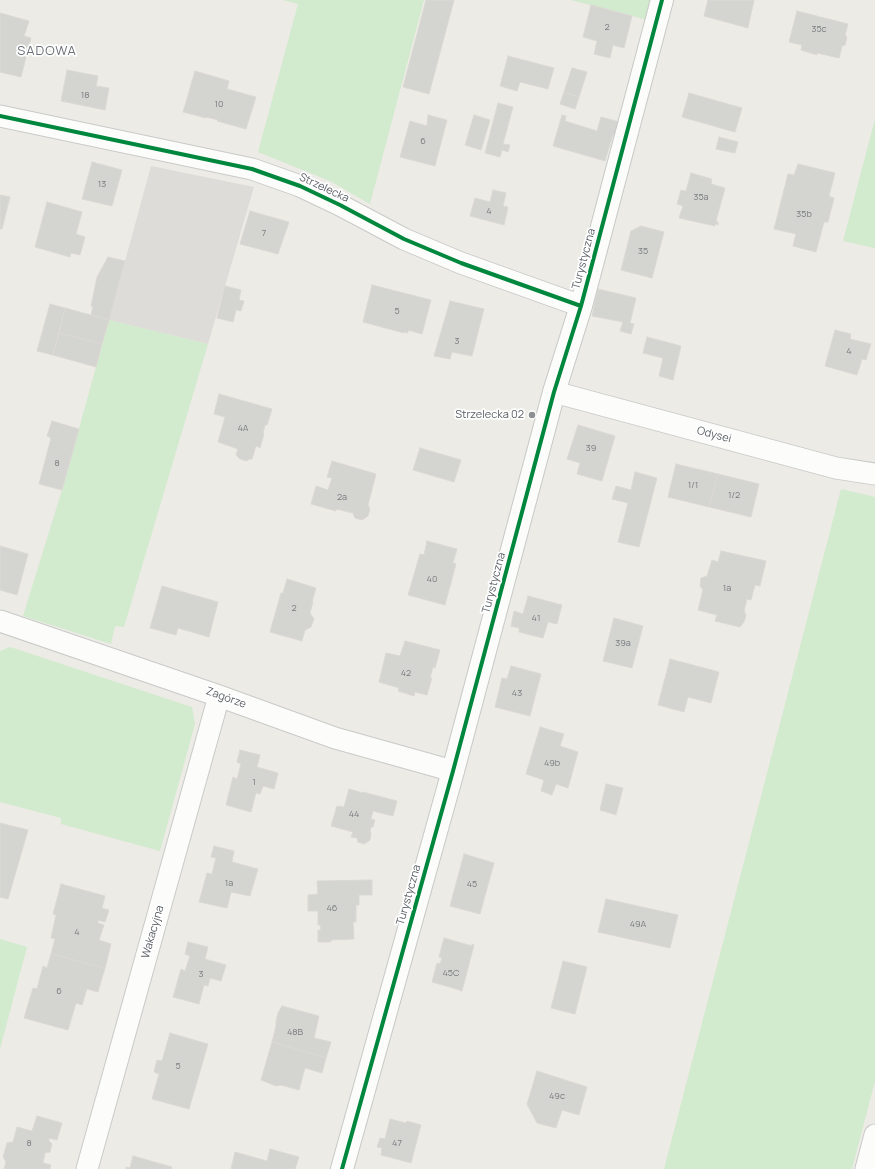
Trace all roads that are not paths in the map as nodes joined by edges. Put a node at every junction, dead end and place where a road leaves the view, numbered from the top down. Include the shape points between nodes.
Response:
1 (662, 0) edge
2 (0, 116) edge
3 (581, 306) junction
4 (554, 392) junction
5 (875, 474) edge
6 (0, 620) edge
7 (219, 696) junction
8 (453, 771) junction
9 (875, 1135) edge
10 (87, 1169) edge
11 (342, 1169) edge
12 (866, 1169) edge

1 - 3 street, Turystyczna
2 - 3 street, Strzelecka via 252,169 300,186 404,239 454,260
3 - 4 street, Turystyczna
4 - 5 street, Odysei via 836,468
4 - 8 street, Turystyczna
6 - 7 street, Zagórze
7 - 8 street, Zagórze via 335,738
7 - 10 street, Wakacyjna
8 - 11 street, Turystyczna
9 - 12 street

